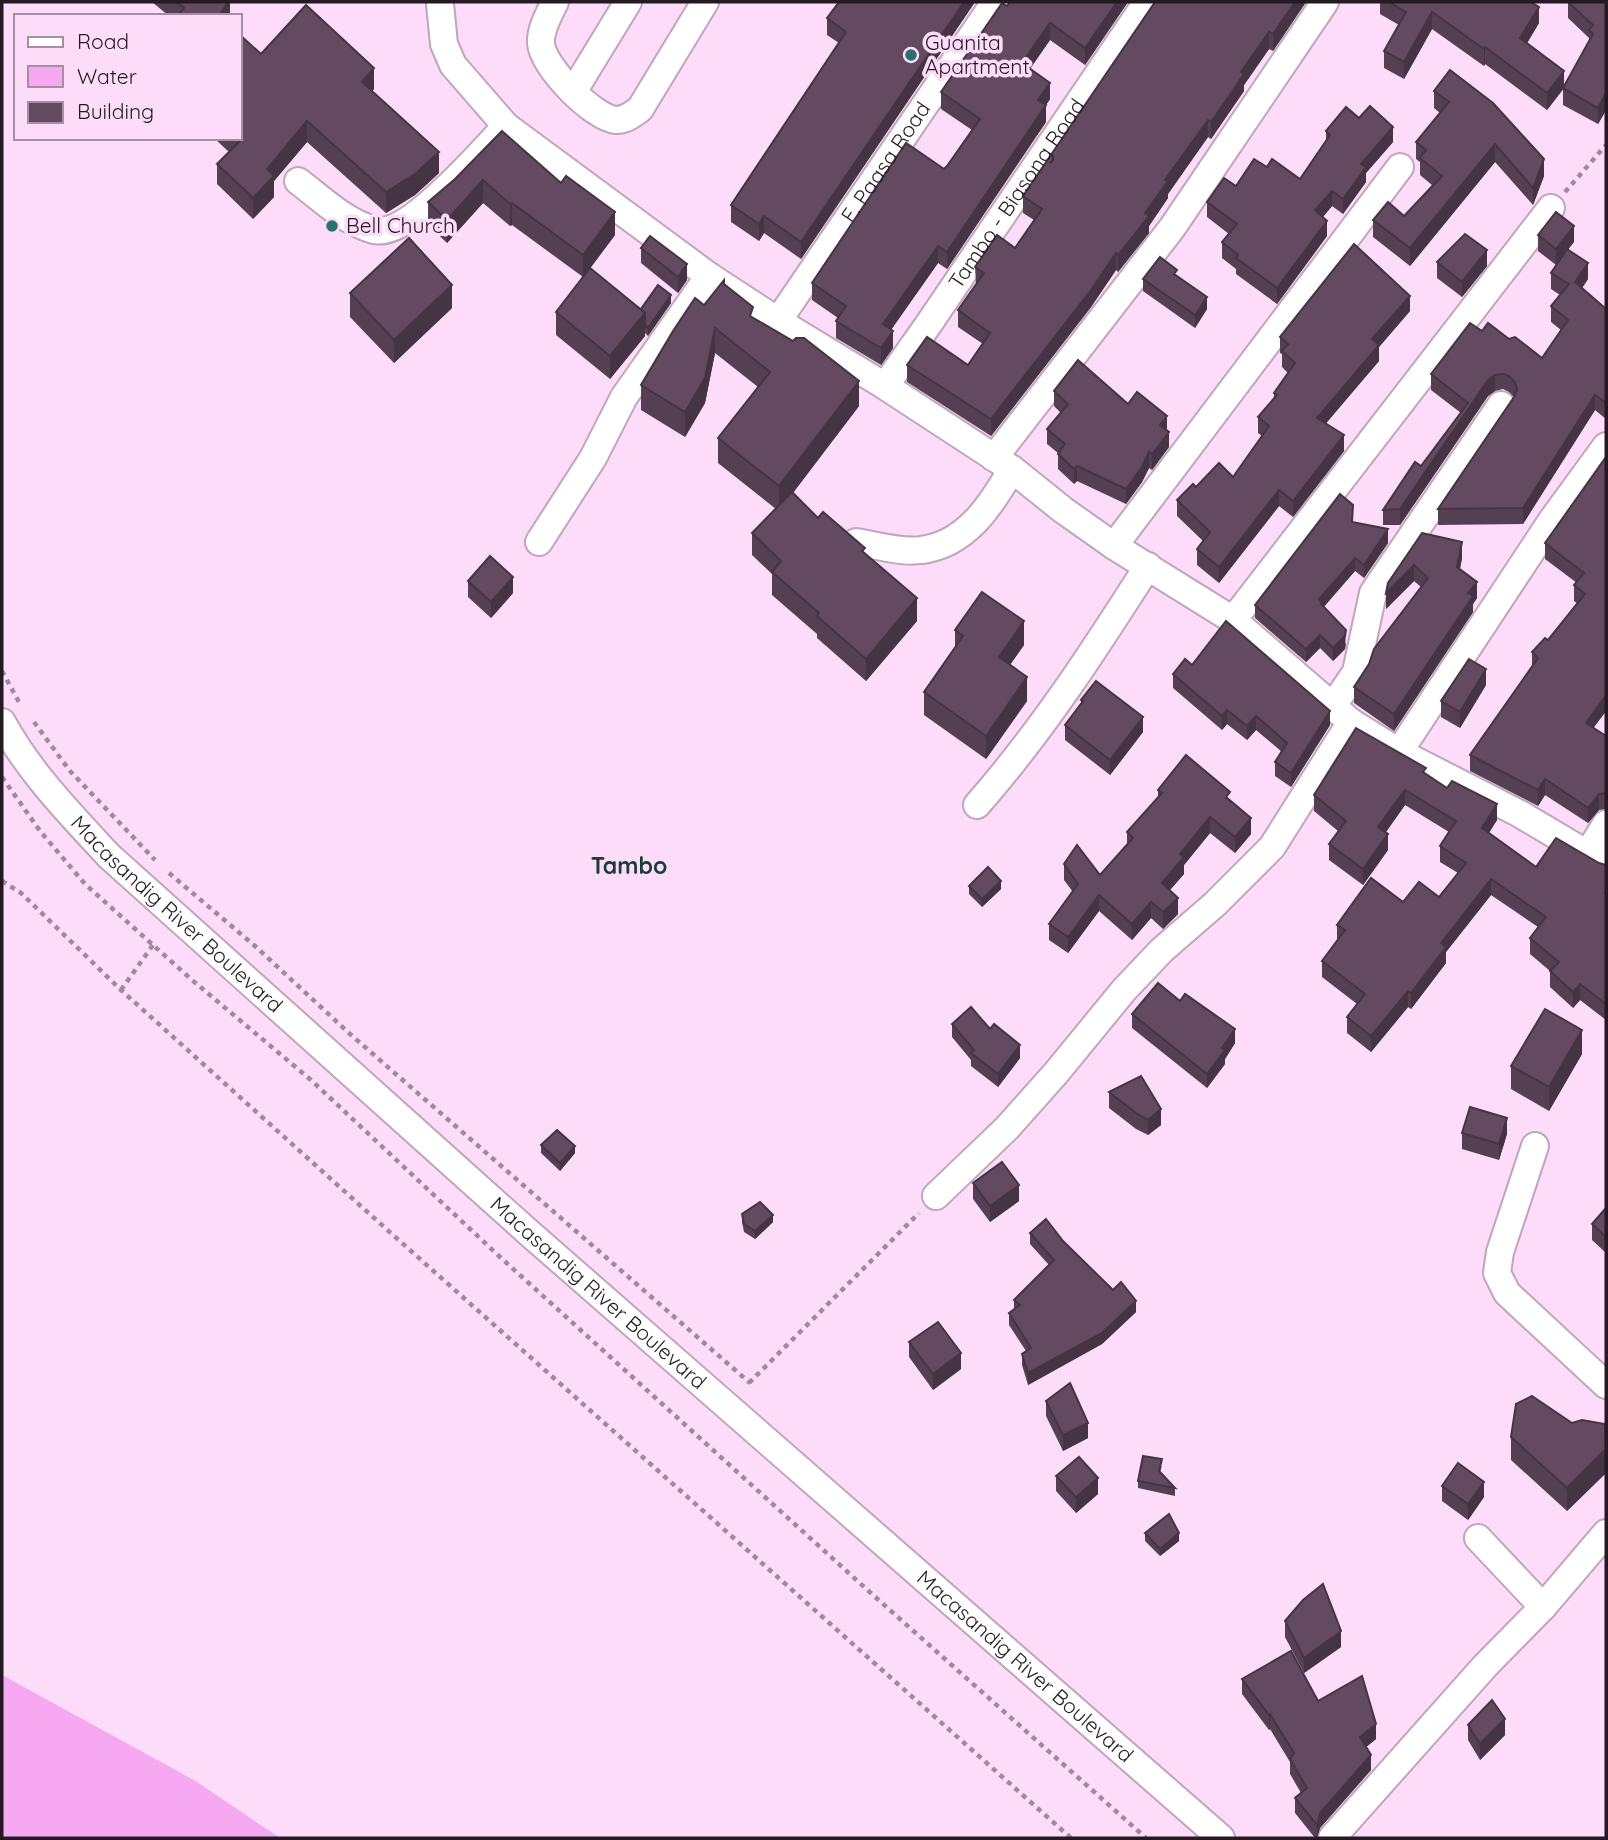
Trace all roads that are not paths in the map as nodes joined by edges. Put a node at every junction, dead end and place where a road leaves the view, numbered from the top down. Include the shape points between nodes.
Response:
1 (555, 2) edge
2 (628, 2) edge
3 (705, 2) edge
4 (995, 2) edge
5 (1147, 2) edge
6 (1325, 2) edge
7 (440, 3) edge
8 (573, 92) junction
9 (506, 126) junction
10 (1400, 167) dead end
11 (298, 181) dead end
12 (1551, 208) road end
13 (709, 276) junction
14 (778, 321) junction
15 (885, 386) junction
16 (1502, 405) dead end
17 (1606, 446) edge
18 (1003, 463) junction
19 (539, 542) dead end
20 (856, 542) edge
21 (1114, 546) junction
22 (1147, 566) junction
23 (1233, 620) junction
24 (1341, 714) junction
25 (13, 716) edge
26 (1399, 752) junction
27 (977, 805) dead end
28 (1606, 824) edge
29 (1597, 859) edge
30 (1535, 1146) dead end
31 (936, 1196) road end
32 (1606, 1385) edge
33 (1606, 1533) edge
34 (1478, 1538) dead end
35 (1543, 1607) junction
36 (1221, 1838) edge
37 (1332, 1838) edge

1 - 8 street via 540,46
2 - 8 street
3 - 8 street via 640,109 629,118 615,120 602,114
4 - 14 street, F. Paasa Road
5 - 15 street, Tambo - Biasong Road
6 - 18 street via 1172,228
7 - 9 street via 444,44 453,65
9 - 11 street via 438,198 387,230 377,231 350,220
9 - 13 street
10 - 21 street
12 - 23 street
13 - 14 street
13 - 19 street via 624,397 593,458
14 - 15 street
15 - 18 street
16 - 24 street via 1373,593 1356,672
17 - 26 street
18 - 20 street via 992,505 943,545 921,551
18 - 21 street
21 - 22 street
22 - 23 street
22 - 27 street via 1076,678
23 - 24 street
24 - 26 street
24 - 31 street via 1304,800 1272,847 1162,950 1007,1128
25 - 36 street, Macasandig River Boulevard via 12,740 108,856 497,1204
26 - 29 street
28 - 29 street
30 - 32 street via 1497,1273 1507,1293
33 - 35 street
34 - 35 street
35 - 37 street via 1485,1665

